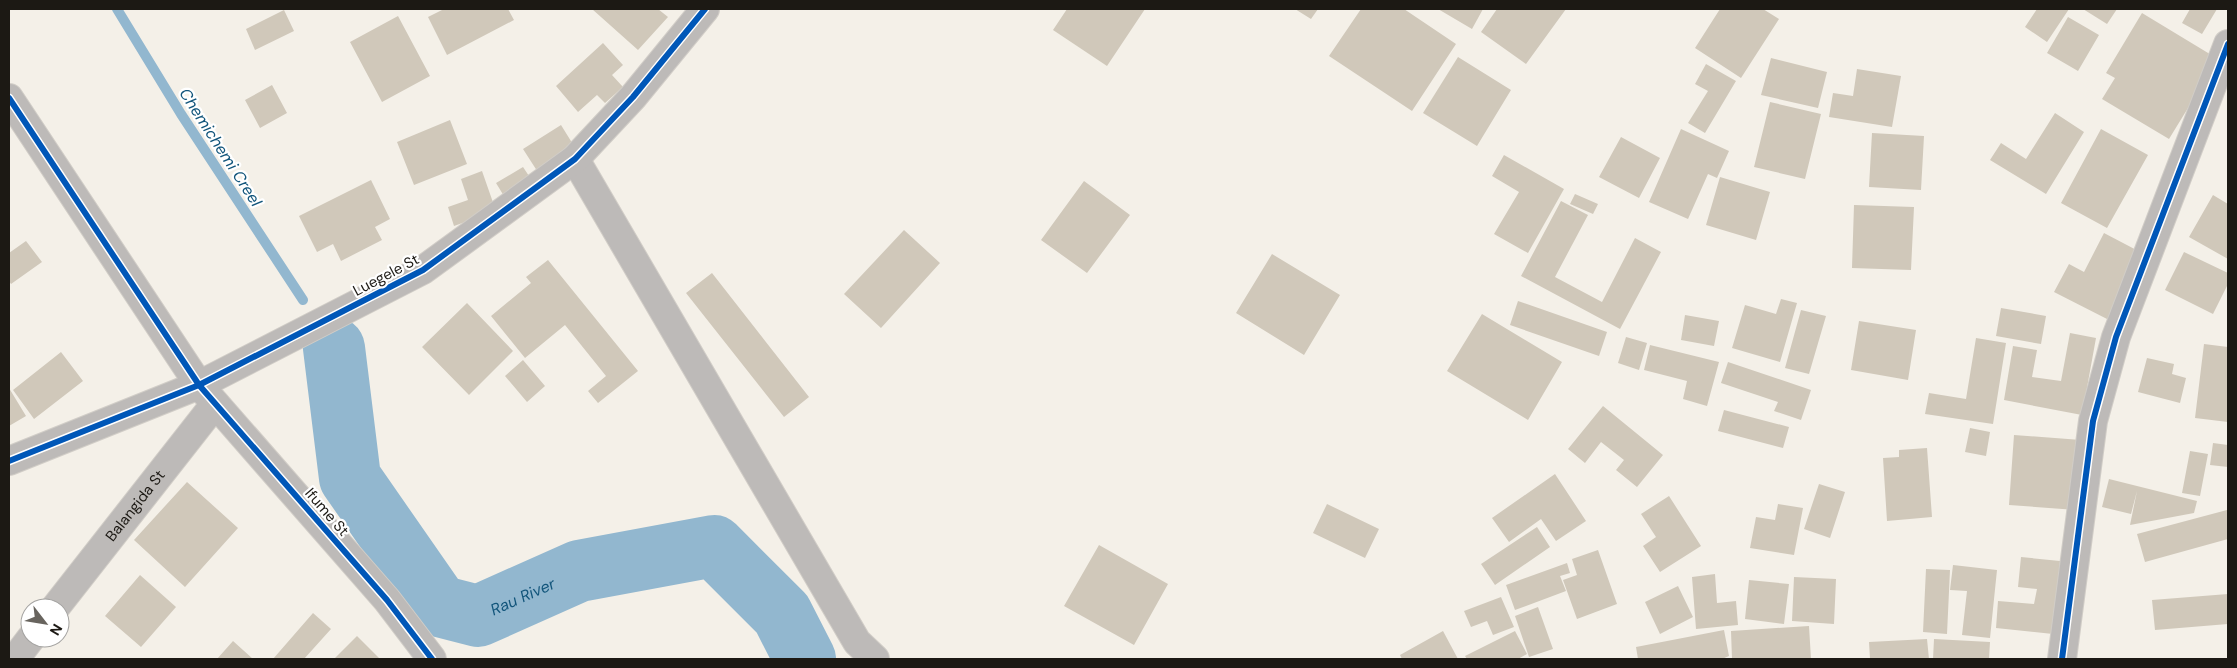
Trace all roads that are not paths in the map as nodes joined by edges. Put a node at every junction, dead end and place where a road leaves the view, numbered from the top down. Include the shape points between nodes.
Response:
1 (705, 9) edge
2 (2228, 44) edge
3 (9, 98) edge
4 (576, 159) junction
5 (207, 395) junction
6 (9, 462) edge
7 (62, 598) edge
8 (24, 648) edge
9 (15, 659) edge
10 (432, 659) edge
11 (875, 659) edge
12 (2062, 659) edge

1 - 4 street, Luegele St via 633,97
2 - 12 street via 2116,336 2093,421
3 - 5 street, Ifume St
4 - 5 street, Luegele St via 423,270
4 - 11 street via 857,642
5 - 6 street, Luegele St
5 - 7 street, Balangida St
5 - 10 street, Ifume St via 387,600
8 - 9 street

